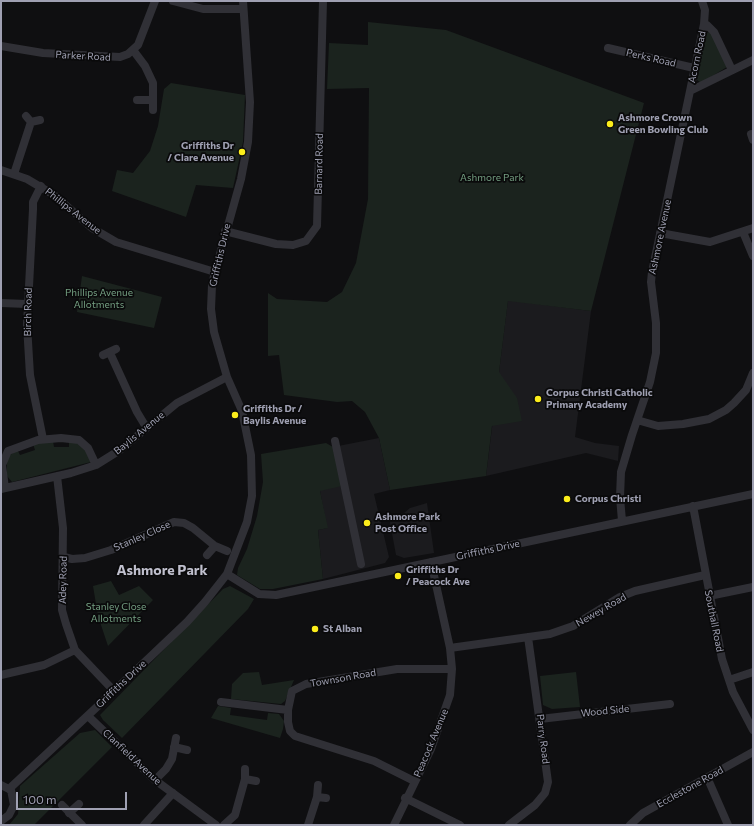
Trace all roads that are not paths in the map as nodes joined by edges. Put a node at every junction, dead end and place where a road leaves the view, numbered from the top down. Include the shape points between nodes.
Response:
1 (155, 1) edge
2 (173, 1) edge
3 (323, 1) edge
4 (702, 1) edge
5 (243, 5) edge
6 (704, 24) junction
7 (1, 46) edge
8 (608, 48) dead end
9 (133, 50) junction
10 (753, 60) edge
11 (694, 68) junction
12 (732, 70) junction
13 (690, 91) junction
14 (137, 100) dead end
15 (153, 100) junction
16 (153, 110) dead end
17 (40, 120) dead end
18 (1, 170) edge
19 (14, 174) junction
20 (41, 186) junction
21 (753, 228) edge
22 (225, 231) junction
23 (743, 232) junction
24 (660, 233) junction
25 (753, 256) edge
26 (215, 272) junction
27 (1, 303) edge
28 (27, 304) junction
29 (110, 352) dead end
30 (753, 373) edge
31 (226, 377) junction
32 (637, 420) junction
33 (146, 427) junction
34 (43, 439) junction
35 (335, 441) dead end
36 (4, 453) edge
37 (96, 465) junction
38 (57, 476) junction
39 (3, 488) edge
40 (753, 494) edge
41 (693, 506) junction
42 (622, 521) junction
43 (215, 546) junction
44 (227, 552) dead end
45 (207, 555) dead end
46 (64, 557) junction
47 (431, 562) junction
48 (360, 564) dead end
49 (227, 574) junction
50 (705, 575) junction
51 (753, 587) edge
52 (709, 596) junction
53 (528, 637) junction
54 (450, 648) junction
55 (75, 650) junction
56 (452, 668) junction
57 (753, 672) edge
58 (1, 675) edge
59 (729, 680) junction
60 (114, 691) junction
61 (222, 702) dead end
62 (670, 704) dead end
63 (288, 710) junction
64 (88, 716) junction
65 (540, 719) junction
66 (753, 730) edge
67 (176, 738) dead end
68 (174, 747) junction
69 (187, 750) dead end
70 (753, 752) edge
71 (245, 770) dead end
72 (707, 777) junction
73 (245, 779) junction
74 (155, 780) junction
75 (256, 781) dead end
76 (414, 781) junction
77 (1, 785) edge
78 (318, 785) dead end
79 (9, 789) junction
80 (173, 793) junction
81 (317, 797) junction
82 (326, 798) dead end
83 (406, 798) junction
84 (79, 804) dead end
85 (62, 805) dead end
86 (69, 812) junction
87 (1, 821) edge
88 (82, 825) edge
89 (144, 825) edge
90 (216, 825) edge
91 (224, 825) edge
92 (308, 825) edge
93 (394, 825) edge
94 (460, 825) edge
95 (509, 825) edge
96 (630, 825) edge
97 (728, 825) edge

1 - 9 street via 142,39
2 - 5 street via 202,9
3 - 22 street, Barnard Road via 317,226 306,241 293,245 276,244
4 - 6 street, Acorn Road
5 - 22 street, Griffiths Drive via 250,81 249,126 241,179
6 - 11 street, Acorn Road
6 - 12 street, Acorn Road via 714,32
7 - 9 street, Parker Road via 28,52 108,57 120,57
8 - 11 street, Perks Road
9 - 15 street via 151,79
10 - 12 street
11 - 13 street, Acorn Road
12 - 13 street
13 - 24 street, Ashmore Avenue
14 - 15 street
15 - 16 street
17 - 19 street via 28,119
18 - 19 street, Phillips Avenue
19 - 20 street, Phillips Avenue
20 - 26 street, Phillips Avenue via 92,228 116,242
20 - 28 street, Birch Road via 33,202
21 - 23 street
22 - 26 street, Griffiths Drive
23 - 24 street via 710,242
23 - 25 street
24 - 32 street, Ashmore Avenue via 651,282 656,323 655,358
26 - 31 street, Griffiths Drive via 211,309 214,332
27 - 28 street
28 - 34 street, Birch Road via 30,375
29 - 33 street
30 - 32 street via 746,390 734,403 709,419 658,426
31 - 33 street, Baylis Avenue via 177,403
31 - 49 street, Griffiths Drive via 242,411 252,470 252,496 247,522
32 - 42 street, Ashmore Avenue via 621,472
33 - 37 street, Baylis Avenue via 120,450
34 - 36 street
34 - 37 street via 79,440 88,448
35 - 48 street
36 - 39 street
37 - 38 street, Baylis Avenue
38 - 39 street, Baylis Avenue
38 - 46 street, Adey Road
40 - 41 street, Griffiths Drive
41 - 42 street, Griffiths Drive
41 - 50 street, Southall Road
42 - 47 street, Griffiths Drive
43 - 44 street, Stanley Close
43 - 45 street
43 - 46 street, Stanley Close via 193,528 184,523 174,522 98,554 85,558
46 - 55 street, Adey Road via 62,610
47 - 49 street, Griffiths Drive via 276,595 259,594
47 - 54 street, Peacock Avenue
49 - 60 street, Griffiths Drive via 187,622
50 - 52 street, Southall Road
50 - 53 street, Newey Road via 636,591 620,597 573,626 550,634
51 - 52 street
52 - 59 street, Southall Road
53 - 54 street, Newey Road
53 - 65 street, Parry Road
54 - 56 street, Peacock Avenue
55 - 58 street via 44,665
55 - 60 street, Adey Road
56 - 63 street, Townson Road via 397,669 306,684 292,692
56 - 76 street, Peacock Avenue via 446,709 431,749
57 - 59 street
59 - 66 street, Southall Road
60 - 64 street, Griffiths Drive
61 - 63 street
62 - 65 street, Wood Side
63 - 76 street, Townson Road via 288,727 295,736 374,761
64 - 74 street, Clanfield Avenue
64 - 79 street, Griffiths Drive
65 - 95 street, Parry Road via 548,782 545,793 535,805
67 - 68 street
68 - 69 street
68 - 74 street via 172,759
70 - 72 street, Ecclestone Road
71 - 73 street
72 - 96 street, Ecclestone Road via 643,814
72 - 97 street
73 - 75 street
73 - 91 street via 235,815
74 - 80 street, Clanfield Avenue
76 - 83 street, Peacock Avenue
77 - 79 street
78 - 81 street
79 - 87 street via 13,794 13,810
80 - 89 street
80 - 90 street, Clanfield Avenue
81 - 82 street
81 - 92 street
83 - 93 street, Peacock Avenue
83 - 94 street
84 - 86 street
85 - 86 street
86 - 88 street

